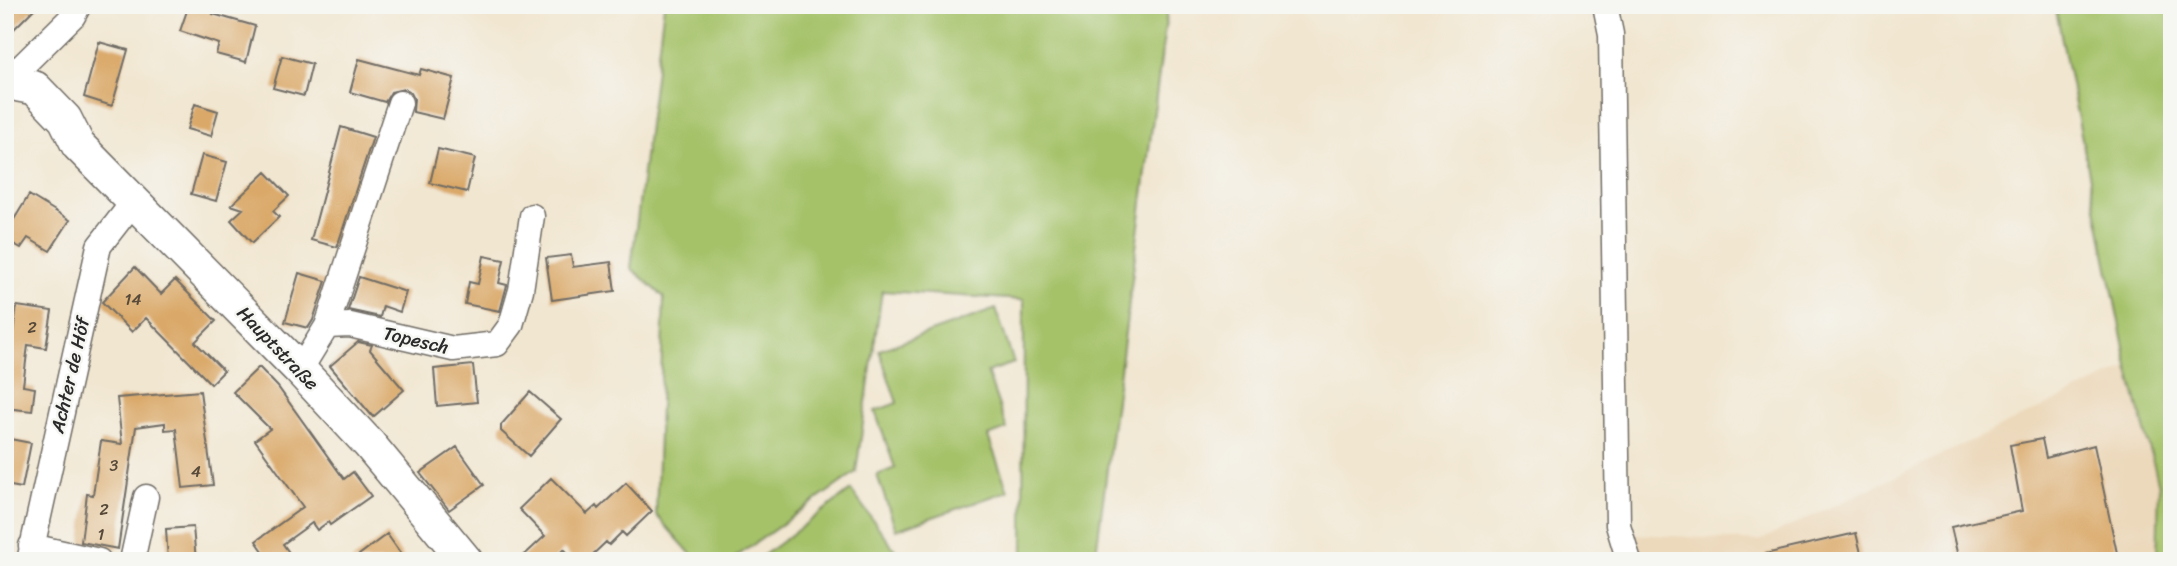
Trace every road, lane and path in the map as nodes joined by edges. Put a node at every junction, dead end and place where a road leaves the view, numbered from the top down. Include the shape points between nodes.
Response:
1 (79, 5) edge
2 (1605, 5) edge
3 (12, 78) edge
4 (400, 103) dead end
5 (134, 201) junction
6 (532, 216) dead end
7 (327, 326) junction
8 (300, 369) junction
9 (146, 497) dead end
10 (30, 553) edge
11 (100, 561) edge
12 (132, 561) edge
13 (466, 561) edge
14 (1629, 561) edge

1 - 3 street, Hauptstraße
2 - 14 street via 1611,34 1618,525
3 - 5 main road, Hauptstraße via 20,98 34,114 78,145
4 - 7 street
5 - 8 main road, Hauptstraße
5 - 10 street, Achter de Höf via 99,246
6 - 7 street, Topesch via 522,290 511,325 497,344 453,349 350,325
7 - 8 street
8 - 13 main road, Hauptstraße
9 - 12 street
10 - 11 street

